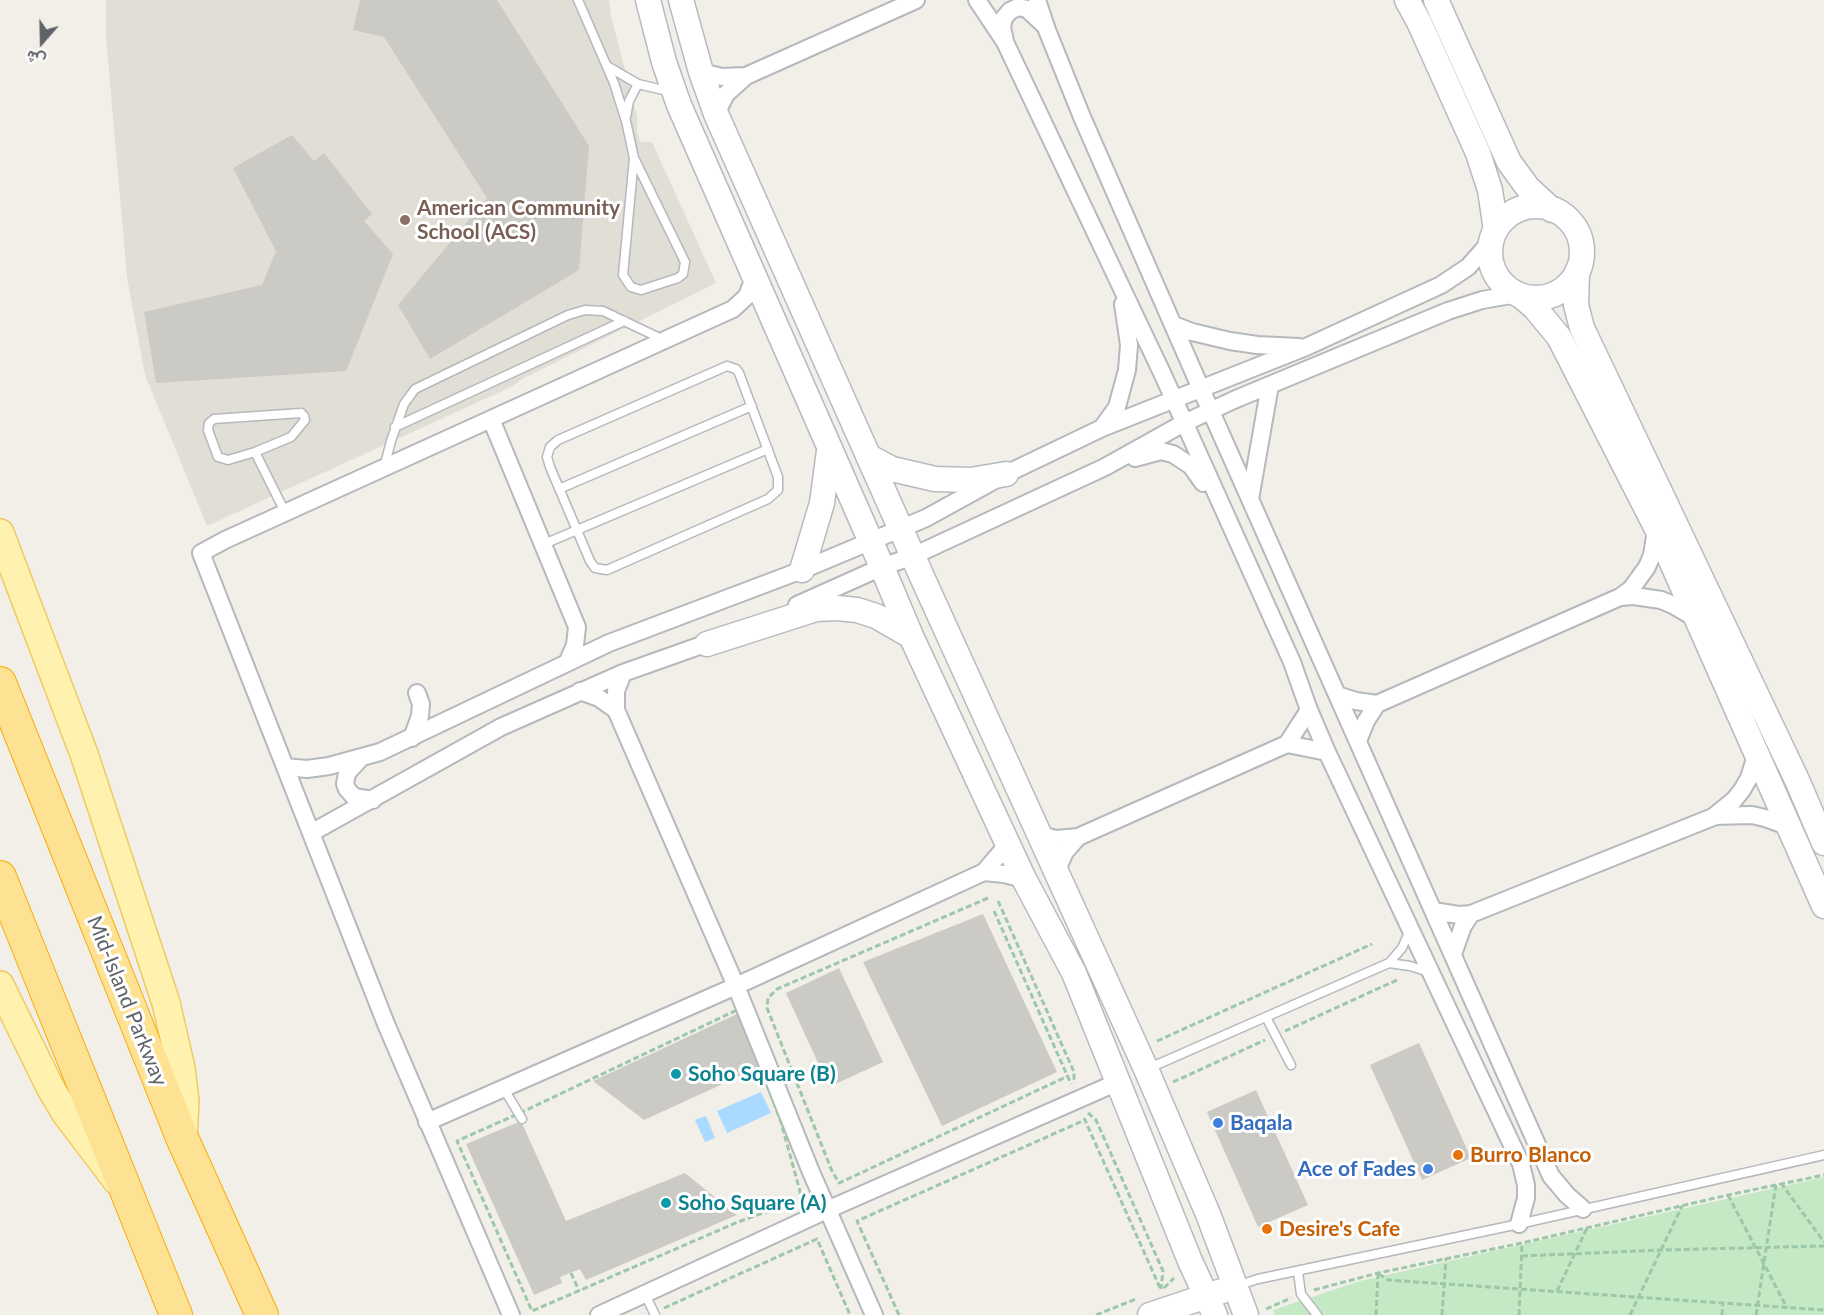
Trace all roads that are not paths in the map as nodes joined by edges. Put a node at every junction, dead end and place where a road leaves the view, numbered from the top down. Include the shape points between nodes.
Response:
1 (578, 0) edge
2 (648, 0) edge
3 (681, 0) edge
4 (916, 0) edge
5 (977, 0) edge
6 (1037, 0) edge
7 (1407, 0) edge
8 (1436, 0) edge
9 (1047, 30) junction
10 (1005, 42) junction
11 (606, 65) junction
12 (701, 72) junction
13 (746, 76) junction
14 (638, 84) junction
15 (674, 92) junction
16 (716, 114) junction
17 (626, 121) junction
18 (634, 158) junction
19 (1552, 210) junction
20 (1494, 235) junction
21 (1577, 272) junction
22 (1115, 277) junction
23 (754, 278) junction
24 (1519, 295) junction
25 (733, 309) junction
26 (773, 317) junction
27 (624, 321) junction
28 (1174, 325) junction
29 (665, 340) junction
30 (1306, 347) junction
31 (1270, 385) junction
32 (1201, 389) junction
33 (1173, 400) junction
34 (752, 406) junction
35 (1212, 411) junction
36 (492, 419) junction
37 (1184, 423) junction
38 (395, 427) junction
39 (1102, 428) junction
40 (768, 449) junction
41 (829, 449) junction
42 (255, 452) junction
43 (868, 456) junction
44 (1105, 467) junction
45 (384, 468) junction
46 (1006, 474) junction
47 (559, 489) junction
48 (1250, 498) junction
49 (285, 512) junction
50 (1231, 527) junction
51 (902, 528) junction
52 (1657, 529) junction
53 (576, 530) junction
54 (0, 533) edge
55 (870, 542) junction
56 (544, 544) junction
57 (913, 556) junction
58 (882, 567) junction
59 (802, 570) junction
60 (1620, 597) junction
61 (1697, 619) junction
62 (577, 627) junction
63 (911, 636) junction
64 (609, 643) junction
65 (707, 644) junction
66 (568, 661) junction
67 (623, 673) junction
68 (0, 683) edge
69 (580, 691) junction
70 (1337, 695) junction
71 (1377, 704) junction
72 (616, 710) junction
73 (1309, 710) junction
74 (453, 717) junction
75 (412, 738) junction
76 (1358, 741) junction
77 (1287, 744) junction
78 (1327, 752) junction
79 (1757, 752) junction
80 (361, 758) junction
81 (285, 767) junction
82 (373, 800) junction
83 (1713, 817) junction
84 (1790, 826) junction
85 (311, 832) junction
86 (1039, 836) junction
87 (1078, 837) junction
88 (1824, 843) edge
89 (1008, 844) junction
90 (984, 872) junction
91 (1056, 872) junction
92 (0, 877) edge
93 (1024, 879) junction
94 (1824, 906) edge
95 (1433, 911) junction
96 (1471, 914) junction
97 (1410, 930) junction
98 (1453, 954) junction
99 (1389, 963) junction
100 (1074, 973) junction
101 (1430, 973) junction
102 (0, 984) edge
103 (736, 986) junction
104 (1266, 1017) junction
105 (1291, 1065) dead end
106 (1146, 1069) junction
107 (1118, 1082) junction
108 (504, 1089) junction
109 (521, 1116) road end
110 (428, 1122) junction
111 (183, 1140) junction
112 (1824, 1155) edge
113 (126, 1192) junction
114 (1583, 1209) junction
115 (828, 1210) junction
116 (1208, 1214) junction
117 (1519, 1224) junction
118 (1298, 1272) junction
119 (1235, 1286) junction
120 (645, 1294) junction
121 (1210, 1305) edge
122 (1157, 1307) edge
123 (1254, 1313) edge
124 (654, 1314) edge
125 (176, 1315) edge
126 (262, 1315) edge
127 (511, 1315) edge
128 (599, 1315) edge
129 (874, 1315) edge
130 (1317, 1315) edge

1 - 11 lane
2 - 15 street
3 - 12 street
4 - 13 street
5 - 10 street
6 - 9 street
7 - 20 street via 1478,153 1490,190
8 - 19 street via 1509,162 1527,188
9 - 10 street via 1035,14 1018,7 1004,18
9 - 28 street
10 - 22 street
11 - 14 lane
11 - 17 lane
12 - 13 street via 722,77
12 - 16 street
13 - 16 street via 726,94
14 - 15 lane
14 - 17 lane via 629,101
15 - 23 street
16 - 43 street
17 - 18 lane
18 - 18 lane via 685,262 678,278 641,290 627,284 623,270
19 - 20 street via 1520,209 1502,221
19 - 21 street via 1562,214 1576,231 1582,251
20 - 24 street via 1494,272
20 - 30 street via 1477,259 1455,277
21 - 24 street via 1572,282 1554,295
21 - 88 street via 1576,305 1582,328
22 - 33 street
22 - 39 street via 1124,311 1129,358 1117,407
23 - 25 street via 747,296
23 - 26 street
24 - 31 street via 1482,300 1448,311
24 - 52 street via 1536,308 1558,337
25 - 26 street via 754,309
25 - 29 street
26 - 41 street
27 - 29 lane
27 - 38 lane
27 - 38 lane via 594,310 568,315 420,385 407,398
28 - 30 street via 1230,341
28 - 32 street
29 - 36 street
30 - 32 street
31 - 35 street
31 - 48 street
32 - 33 street
32 - 35 street
33 - 37 street
33 - 39 street
34 - 40 lane
34 - 47 lane
34 - 47 lane via 740,373 732,367 717,369 554,443 547,457
35 - 37 street
35 - 48 street
36 - 45 street
36 - 56 street
37 - 44 street
37 - 50 street
38 - 45 lane
39 - 46 street
40 - 53 lane
40 - 53 lane via 779,481 772,497 607,570 592,565
41 - 55 street
41 - 59 street via 822,503
42 - 42 lane via 221,459 208,423 214,419 301,413 304,416 291,437
42 - 49 lane
43 - 46 street via 892,469 935,479 971,480
43 - 51 street
44 - 50 street via 1150,453 1173,454 1191,466
44 - 57 street
45 - 49 street
46 - 51 street
47 - 53 lane
48 - 70 street
49 - 81 street via 201,553
50 - 73 street via 1292,662
51 - 55 street
51 - 57 street
52 - 60 street via 1647,567
52 - 61 street
53 - 56 lane
54 - 111 main road via 88,765 166,1003 181,1068 185,1101
55 - 58 street
55 - 59 street
56 - 62 street
57 - 58 street
57 - 86 street
58 - 63 street
58 - 65 street
59 - 64 street
60 - 61 street via 1660,600
60 - 71 street
61 - 79 street
62 - 64 street
62 - 66 street
63 - 65 street via 876,616 837,608 816,609
63 - 89 street
64 - 66 street
65 - 67 street
66 - 74 street
67 - 69 street
67 - 72 street via 616,691
68 - 111 highway, Mid-Island Parkway
69 - 72 street
69 - 82 street via 458,750
70 - 71 street
70 - 76 street
71 - 76 street
72 - 103 street
73 - 77 street
73 - 78 street
74 - 75 street
74 - 75 street via 441,715 419,699 420,716
75 - 80 street
76 - 95 street
77 - 78 street
77 - 87 street
78 - 97 street
79 - 83 street via 1742,789
79 - 84 street
80 - 81 street via 307,769
80 - 82 street via 347,773 346,789 354,797
81 - 85 street
82 - 85 street
83 - 84 street via 1752,815
83 - 96 street
84 - 94 street
85 - 110 street
86 - 87 street
86 - 91 street
87 - 91 street via 1065,852
89 - 90 street
89 - 93 street
90 - 93 street
90 - 103 street
91 - 106 street
92 - 113 highway
93 - 100 street
95 - 96 street
95 - 98 street
96 - 98 street
97 - 99 lane
97 - 101 street
98 - 114 street via 1551,1176
99 - 101 lane
99 - 104 lane
100 - 106 street via 1088,990 1123,1057
100 - 107 street
101 - 117 street via 1521,1164 1526,1198
102 - 113 main road via 66,1114
103 - 108 street
103 - 115 street
104 - 105 lane
104 - 106 lane
106 - 116 street
107 - 115 street
107 - 116 street via 1131,1081 1141,1090 1186,1192
107 - 121 street
108 - 109 lane
108 - 110 street
110 - 127 street
111 - 126 highway, Mid-Island Parkway
112 - 114 lane
113 - 125 highway
114 - 117 lane
115 - 120 street
115 - 129 street
116 - 119 street
117 - 118 lane
118 - 119 lane
118 - 130 lane via 1301,1293
119 - 121 street
119 - 123 street
120 - 124 lane
120 - 128 street
121 - 122 street

